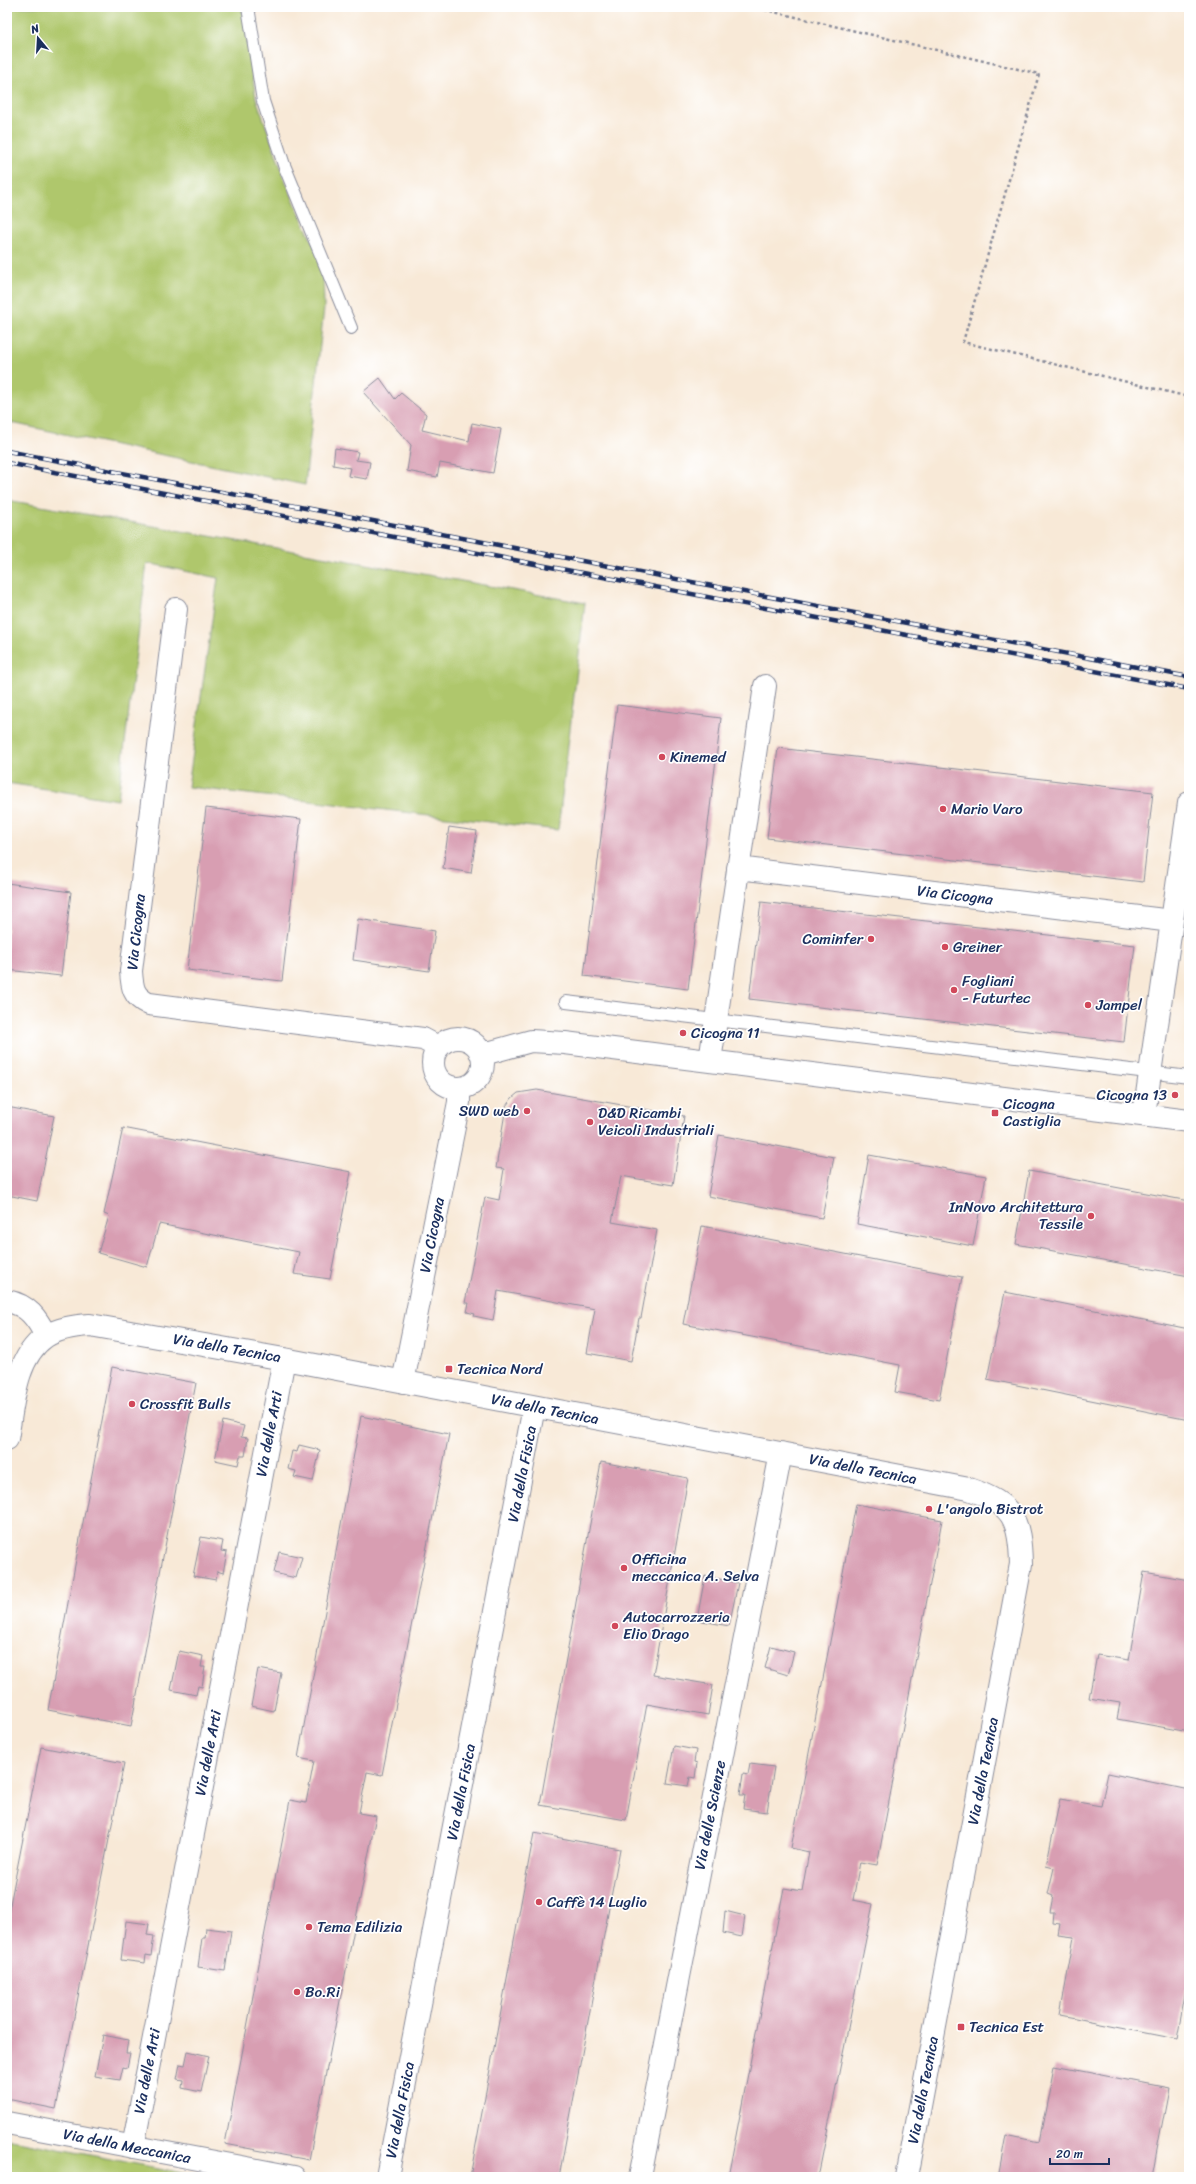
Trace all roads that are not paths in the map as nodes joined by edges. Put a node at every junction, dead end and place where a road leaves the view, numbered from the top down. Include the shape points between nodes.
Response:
1 (248, 7) edge
2 (351, 328) dead end
3 (176, 609) dead end
4 (765, 686) dead end
5 (1189, 803) edge
6 (738, 868) junction
7 (1172, 921) junction
8 (566, 1002) dead end
9 (716, 1020) junction
10 (438, 1047) junction
11 (480, 1052) junction
12 (710, 1061) junction
13 (1150, 1072) junction
14 (1189, 1077) edge
15 (459, 1088) junction
16 (1144, 1115) junction
17 (1189, 1121) edge
18 (7, 1301) edge
19 (46, 1336) junction
20 (284, 1358) junction
21 (403, 1382) junction
22 (534, 1407) junction
23 (7, 1439) edge
24 (781, 1453) junction
25 (7, 2123) edge
26 (133, 2147) junction
27 (294, 2177) edge
28 (387, 2177) edge
29 (640, 2177) edge
30 (906, 2177) edge

1 - 2 lane via 266,108 284,165
3 - 10 street, Via Cicogna via 131,971 132,986 136,995 149,1004 423,1039
4 - 6 street
5 - 7 street
6 - 7 street, Via Cicogna
6 - 9 street
7 - 13 street
8 - 9 lane
9 - 12 street
9 - 13 lane
10 - 11 street via 452,1038 460,1038 469,1040
10 - 15 street via 432,1062 437,1078 443,1084
11 - 12 street via 491,1052 531,1041
11 - 15 street via 483,1060 479,1076 467,1087
12 - 16 street
13 - 14 lane
13 - 16 street
15 - 21 street, Via Cicogna via 459,1102
16 - 17 street
18 - 19 street via 19,1303 30,1311
19 - 20 street, Via della Tecnica via 69,1327 90,1325
19 - 23 street, Via della Tecnica via 29,1354 21,1371
20 - 21 street, Via della Tecnica
20 - 26 street, Via delle Arti
21 - 22 street, Via della Tecnica
22 - 24 street, Via della Tecnica
22 - 28 street, Via della Fisica
24 - 29 street, Via delle Scienze
24 - 30 street, Via della Tecnica via 961,1488 985,1495 1011,1513 1021,1546 1020,1572
25 - 26 street, Via della Meccanica
26 - 27 street, Via della Meccanica

